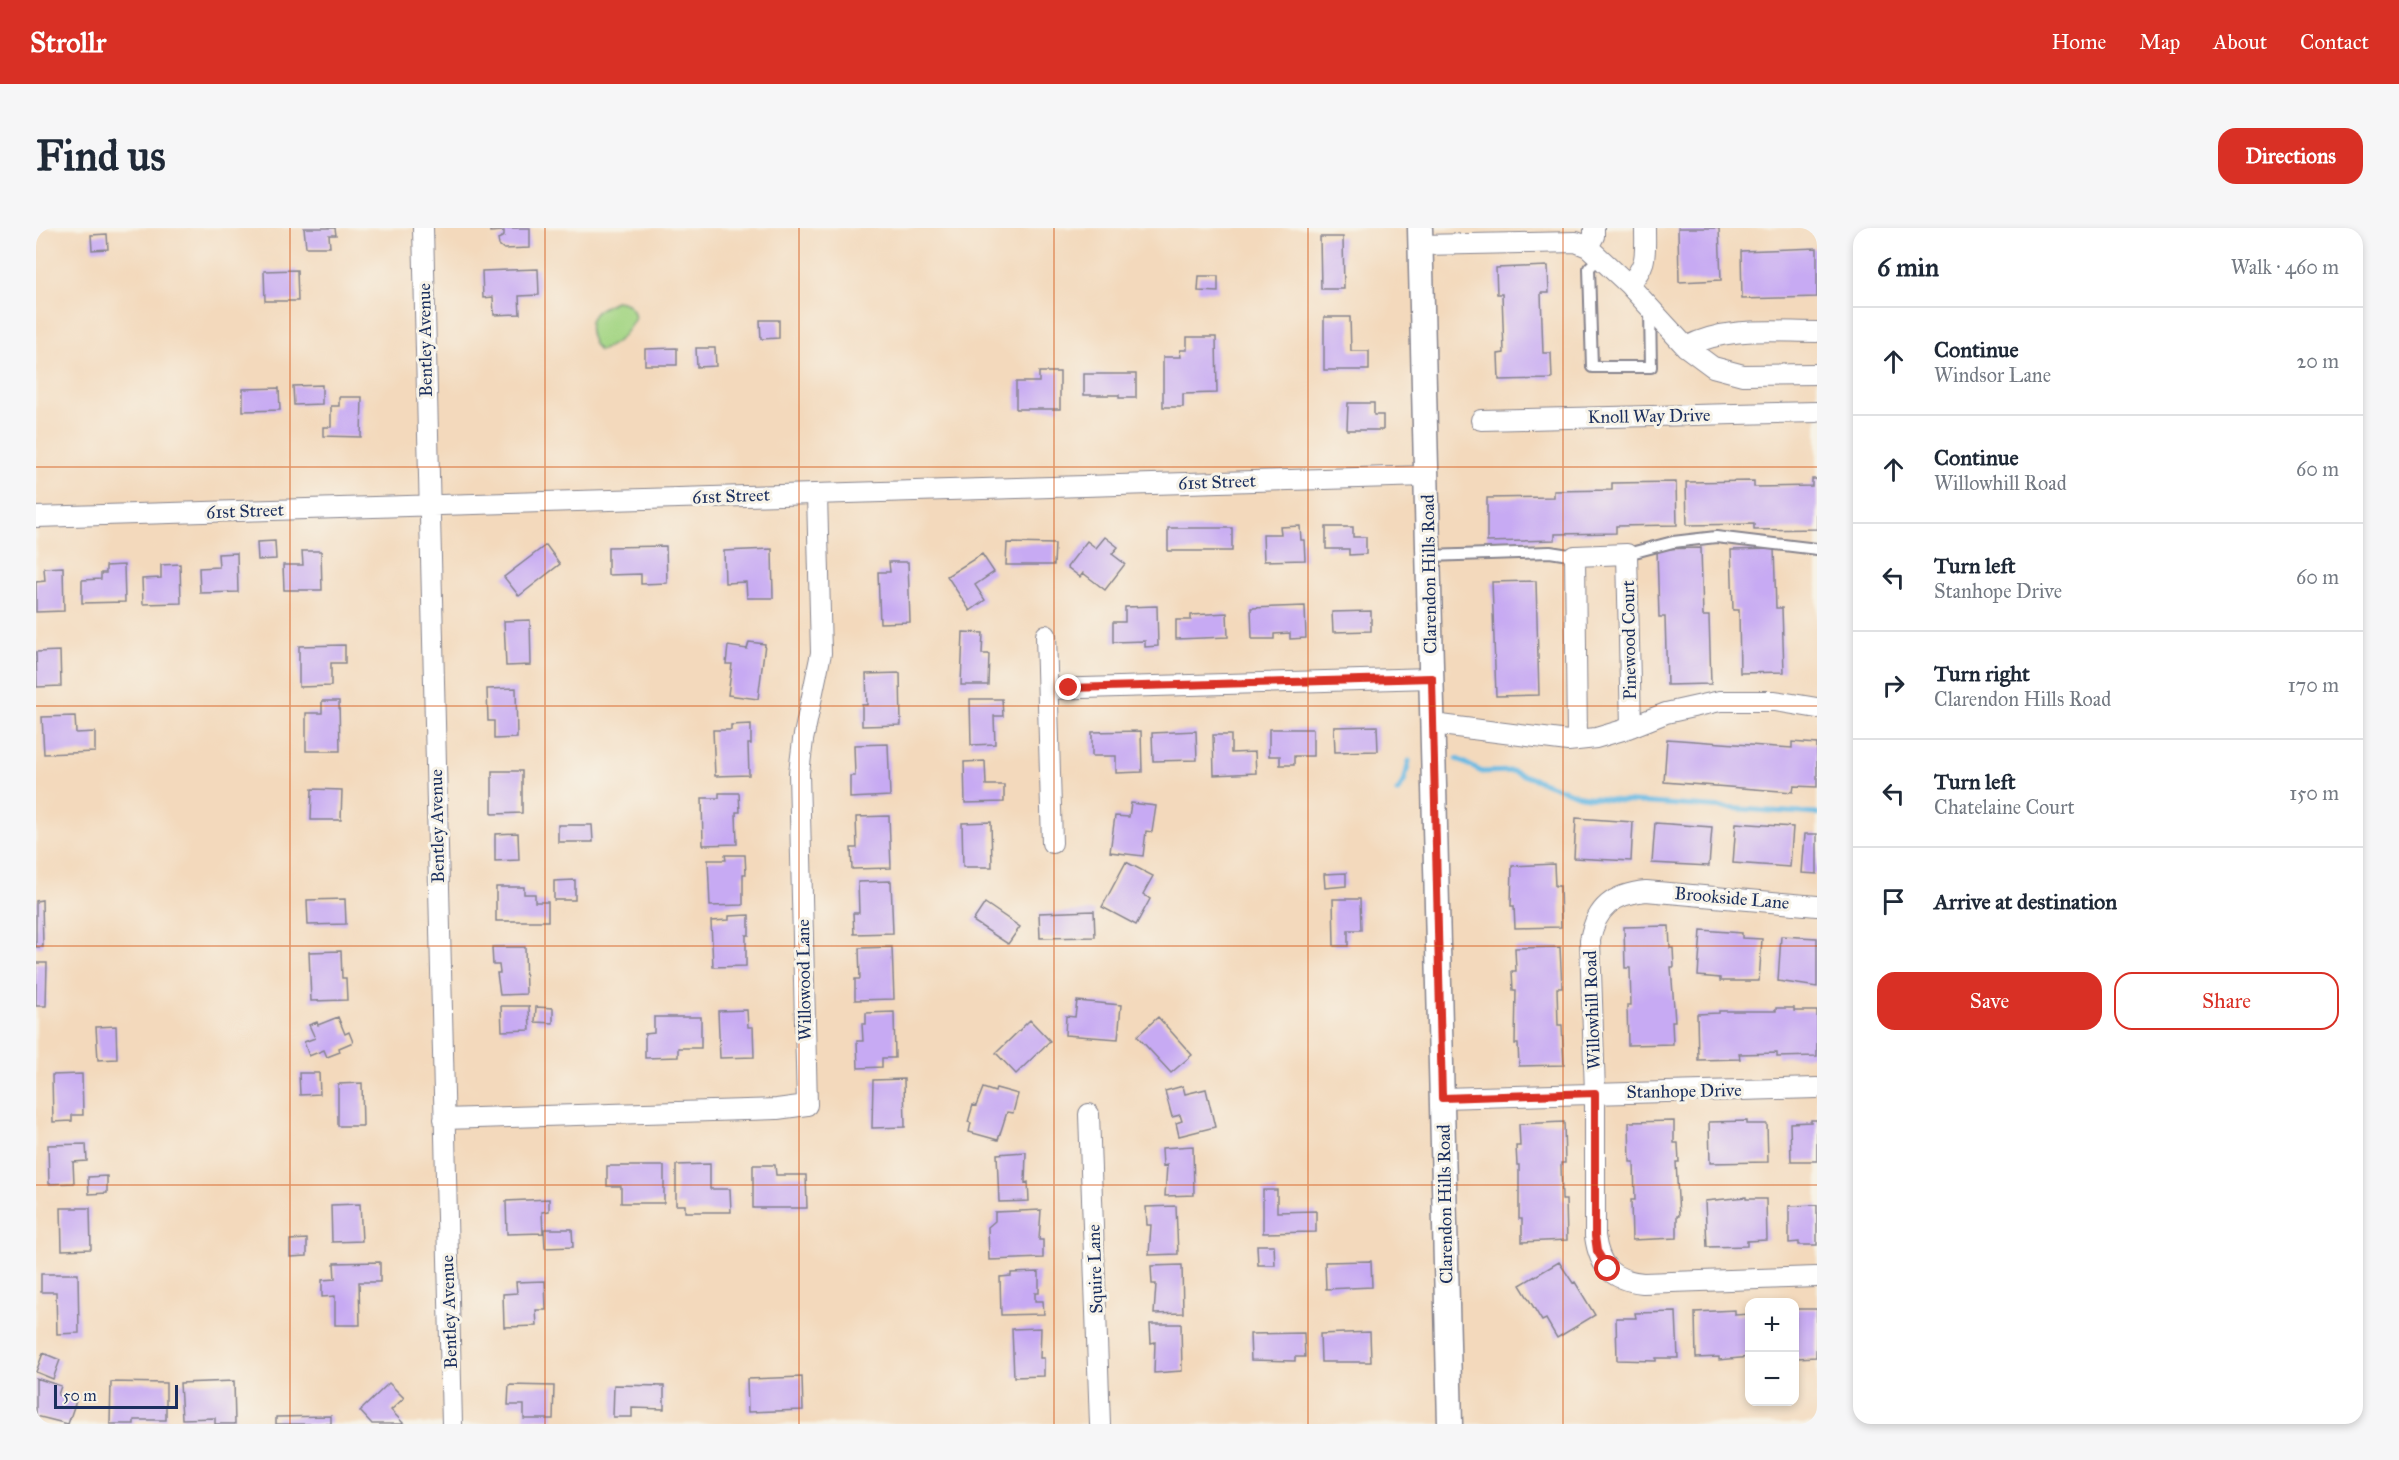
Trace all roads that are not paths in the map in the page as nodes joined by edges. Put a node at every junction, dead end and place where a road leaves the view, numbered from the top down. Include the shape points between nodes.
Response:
1 (423, 228) edge
2 (1594, 228) edge
3 (1645, 228) edge
4 (1421, 236) edge
5 (1593, 252) junction
6 (1629, 285) junction
7 (1650, 309) junction
8 (1817, 332) edge
9 (1686, 347) junction
10 (1817, 374) edge
11 (1817, 412) edge
12 (1481, 420) dead end
13 (1426, 476) junction
14 (818, 494) junction
15 (429, 506) junction
16 (36, 517) edge
17 (1817, 549) edge
18 (1627, 554) junction
19 (1429, 556) junction
20 (1575, 556) junction
21 (1046, 635) dead end
22 (1432, 678) junction
23 (1048, 689) junction
24 (1817, 708) edge
25 (1433, 724) junction
26 (1631, 727) junction
27 (1577, 740) junction
28 (1052, 843) dead end
29 (1647, 891) joint
30 (1817, 906) edge
31 (1817, 1088) edge
32 (1595, 1093) junction
33 (1442, 1098) junction
34 (1089, 1114) dead end
35 (444, 1119) junction
36 (1817, 1277) edge
37 (452, 1424) edge
38 (1100, 1424) edge
39 (1450, 1424) edge

1 - 15 street, Bentley Avenue
2 - 5 street
3 - 6 street via 1642,271
4 - 5 street via 1564,240
4 - 13 street, Clarendon Hills Road
5 - 6 street
5 - 7 lane via 1589,268 1592,367 1651,367
6 - 7 street
7 - 9 street
8 - 9 street via 1725,333
9 - 10 street via 1713,367 1743,375
11 - 12 street, Knoll Way Drive
13 - 14 street, 61st Street
13 - 19 street, Clarendon Hills Road
14 - 15 street, 61st Street
14 - 35 street, Willowood Lane via 821,653 799,773 807,1105
15 - 16 street, 61st Street
15 - 35 street, Bentley Avenue
17 - 18 lane via 1716,537 1673,542
18 - 20 street
18 - 26 street, Pinewood Court
19 - 20 lane via 1550,552
19 - 22 street, Clarendon Hills Road
20 - 27 street
21 - 23 street
22 - 23 street
22 - 25 street, Clarendon Hills Road
23 - 28 street
24 - 26 street via 1775,701 1720,701 1666,713
25 - 27 street
25 - 33 street, Clarendon Hills Road
26 - 27 street
29 - 30 street, Brookside Lane
29 - 32 street, Willowhill Road via 1630,892 1615,899 1598,916 1592,932
31 - 32 street, Stanhope Drive
32 - 33 street, Stanhope Drive
32 - 36 street, Willowhill Road via 1595,1236 1601,1261 1616,1277 1643,1283
33 - 39 street, Clarendon Hills Road
34 - 38 street, Squire Lane
35 - 37 street, Bentley Avenue

